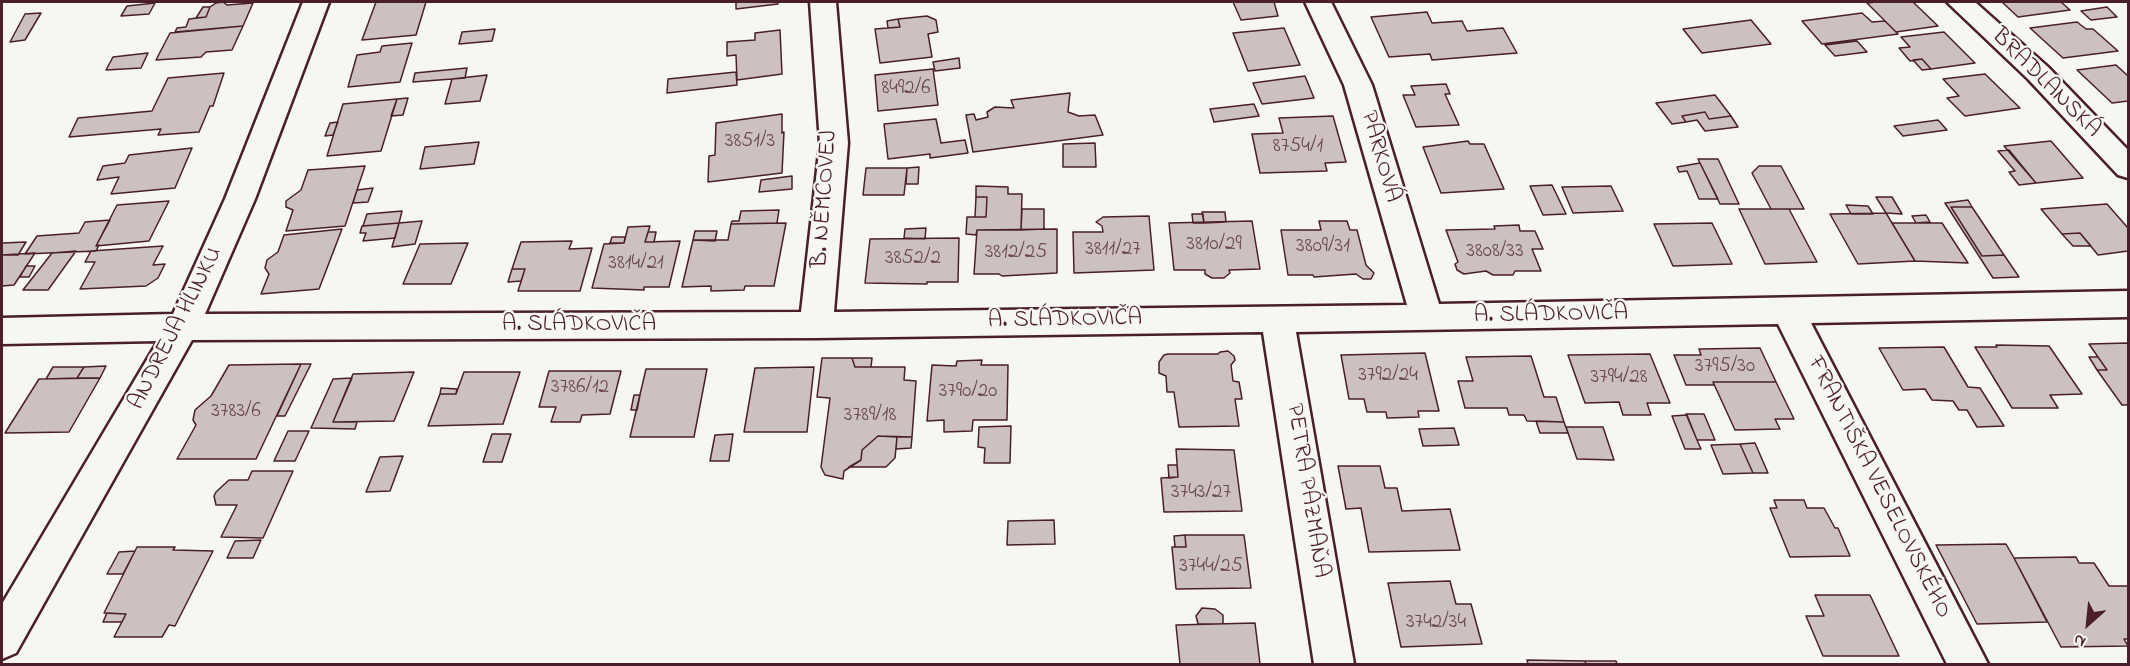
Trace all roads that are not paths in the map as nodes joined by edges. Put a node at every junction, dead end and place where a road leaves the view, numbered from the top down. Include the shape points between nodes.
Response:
1 (316, 2) edge
2 (823, 2) edge
3 (1318, 2) edge
4 (1960, 2) edge
5 (2128, 168) edge
6 (2128, 304) edge
7 (1788, 311) junction
8 (1277, 318) junction
9 (1427, 318) junction
10 (816, 325) junction
11 (183, 327) junction
12 (2, 331) edge
13 (2, 640) edge
14 (1334, 664) edge
15 (1968, 664) edge

1 - 11 street, ANDREJA HLINKU via 232,218
2 - 10 street, B. NĚMCOVEJ via 834,143
3 - 9 street, PARKOVÁ via 1358,85
4 - 5 street, BRADLANSKÁ via 2038,74
6 - 7 street, A. SLÁDKOVIČA
7 - 9 street, A. SLÁDKOVIČA
7 - 15 street, FRANTIŠKA VESELOVSKÉHO
8 - 9 street, A. SLÁDKOVIČA
8 - 10 street, A. SLÁDKOVIČA
8 - 14 street, PETRA PÁZMAŇA
10 - 11 street, A. SLÁDKOVIČA
11 - 12 street, A. SLÁDKOVIČA
11 - 13 street, ANDREJA HLINKU

